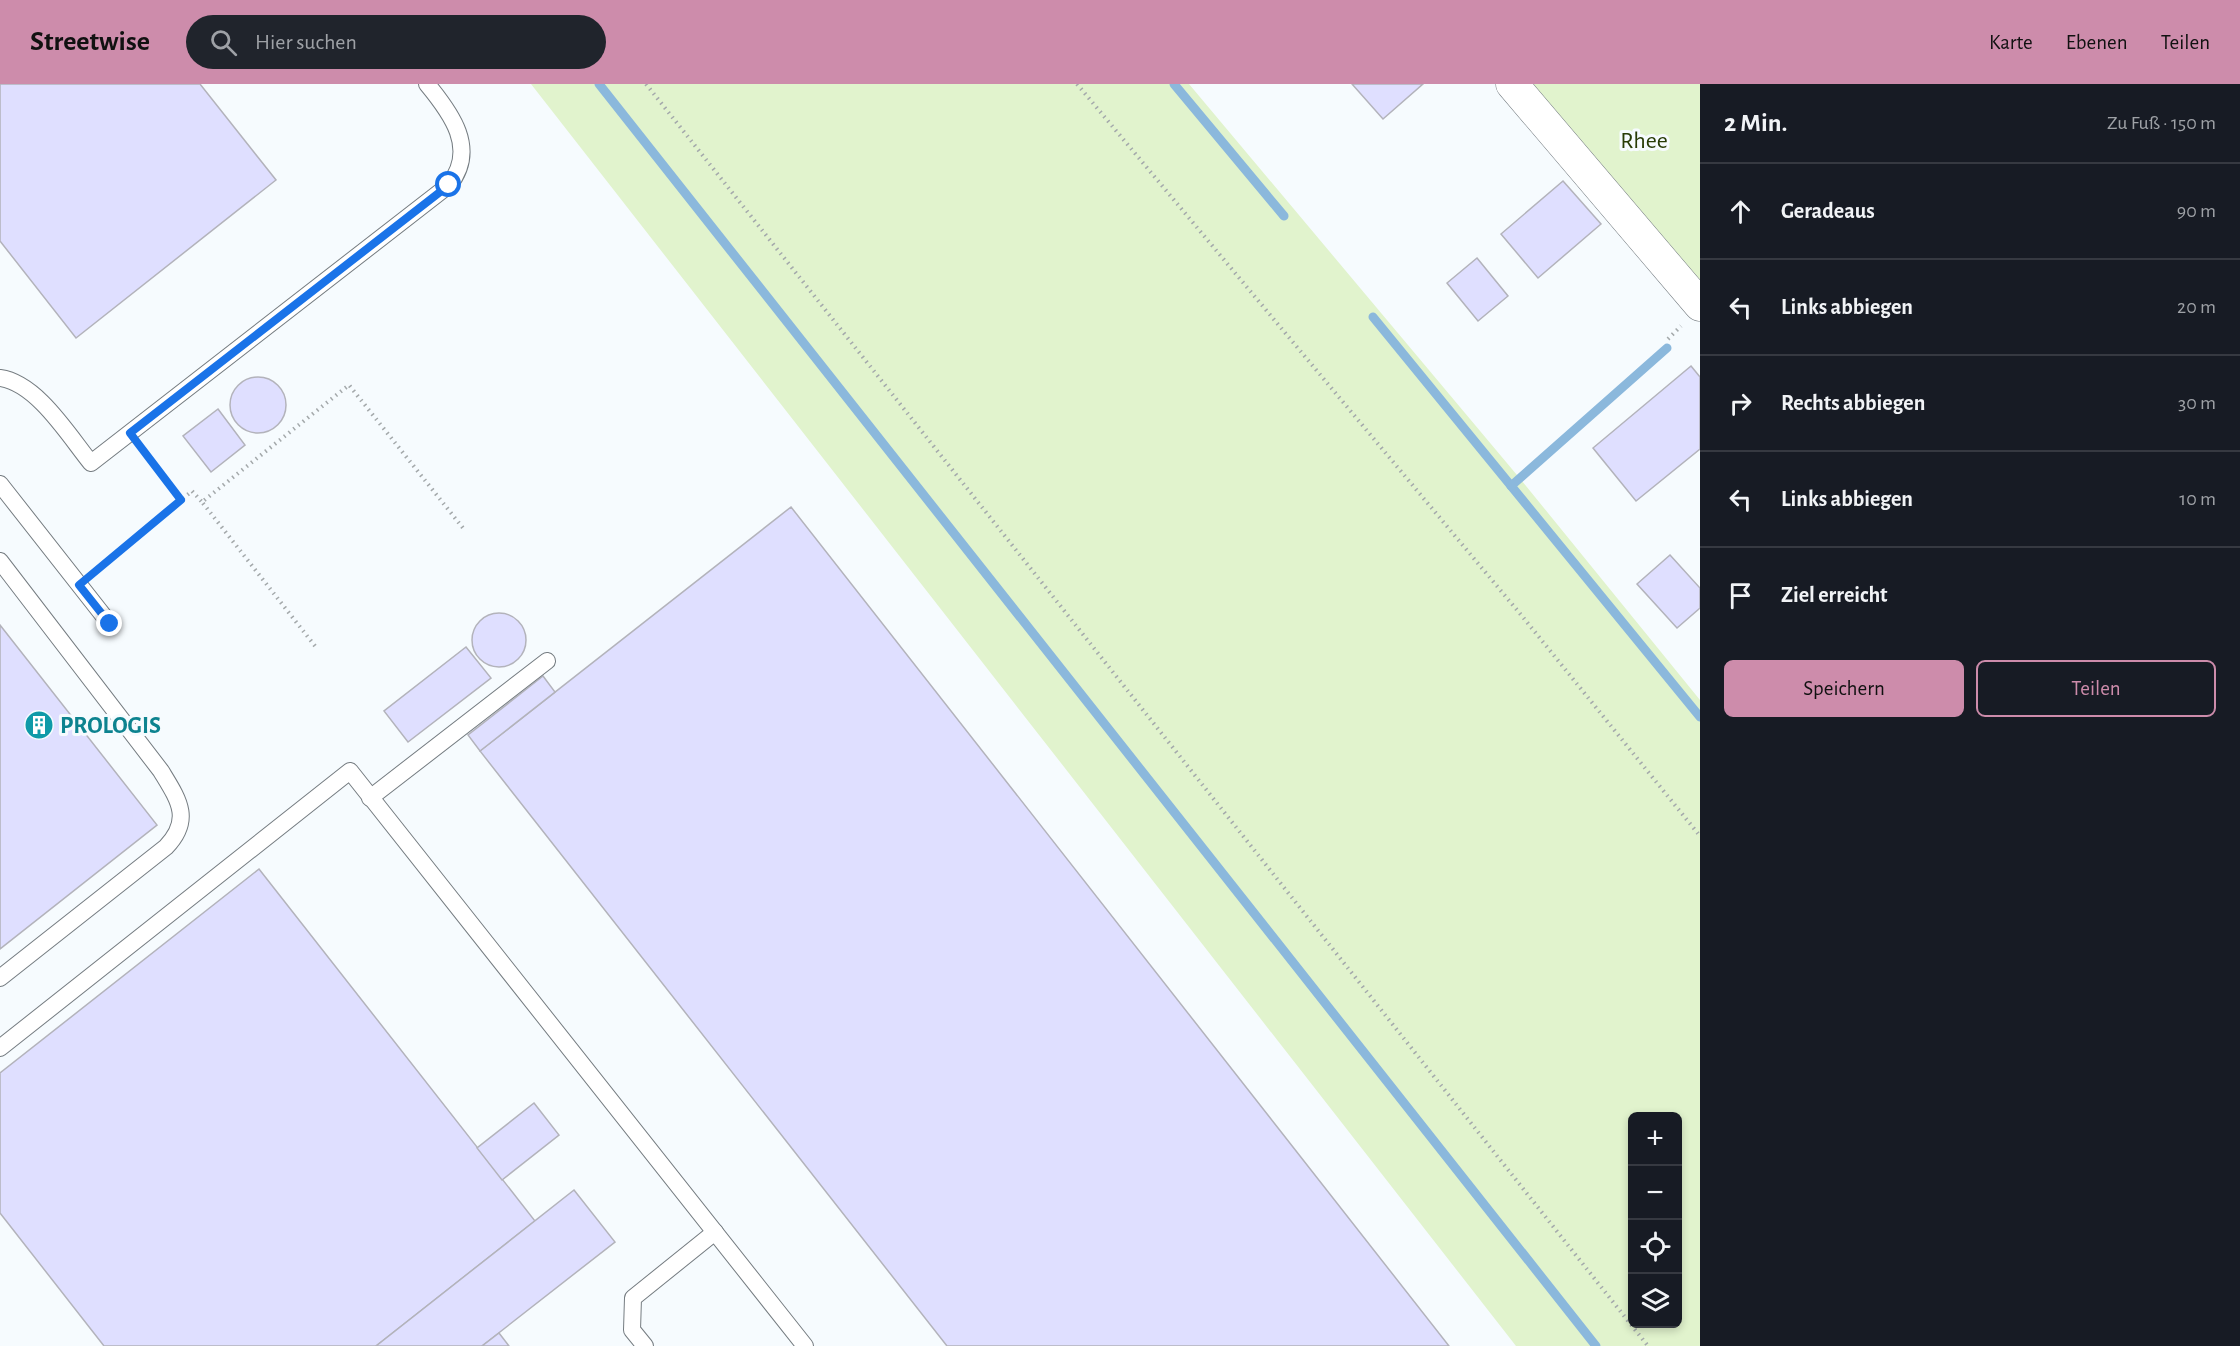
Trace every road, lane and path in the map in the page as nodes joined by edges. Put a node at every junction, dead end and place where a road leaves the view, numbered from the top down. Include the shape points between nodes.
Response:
1 (427, 84) edge
2 (646, 84) edge
3 (1077, 84) edge
4 (1512, 84) edge
5 (1700, 305) edge
6 (1676, 331) dead end
7 (1668, 339) dead end
8 (0, 378) edge
9 (130, 433) junction
10 (0, 484) edge
11 (181, 500) junction
12 (202, 502) junction
13 (463, 528) dead end
14 (0, 561) edge
15 (79, 585) junction
16 (110, 624) dead end
17 (315, 646) dead end
18 (547, 661) dead end
19 (370, 798) junction
20 (1700, 836) edge
21 (0, 978) edge
22 (0, 1048) edge
23 (715, 1232) junction
24 (645, 1346) edge
25 (805, 1346) edge
26 (1648, 1346) edge

1 - 9 lane via 454,121 462,148 459,170 449,185
2 - 26 path
3 - 20 path via 1522,616
4 - 5 street
6 - 7 path
8 - 9 lane via 28,390 42,402 91,463
9 - 11 path
10 - 15 lane
11 - 12 path via 192,491
11 - 15 path
12 - 13 path via 350,385
12 - 17 path
14 - 21 lane via 161,771 182,811 176,837 166,847
15 - 16 lane
18 - 19 lane
19 - 22 lane via 350,771
19 - 23 lane
23 - 24 lane via 633,1298 632,1330
23 - 25 lane

